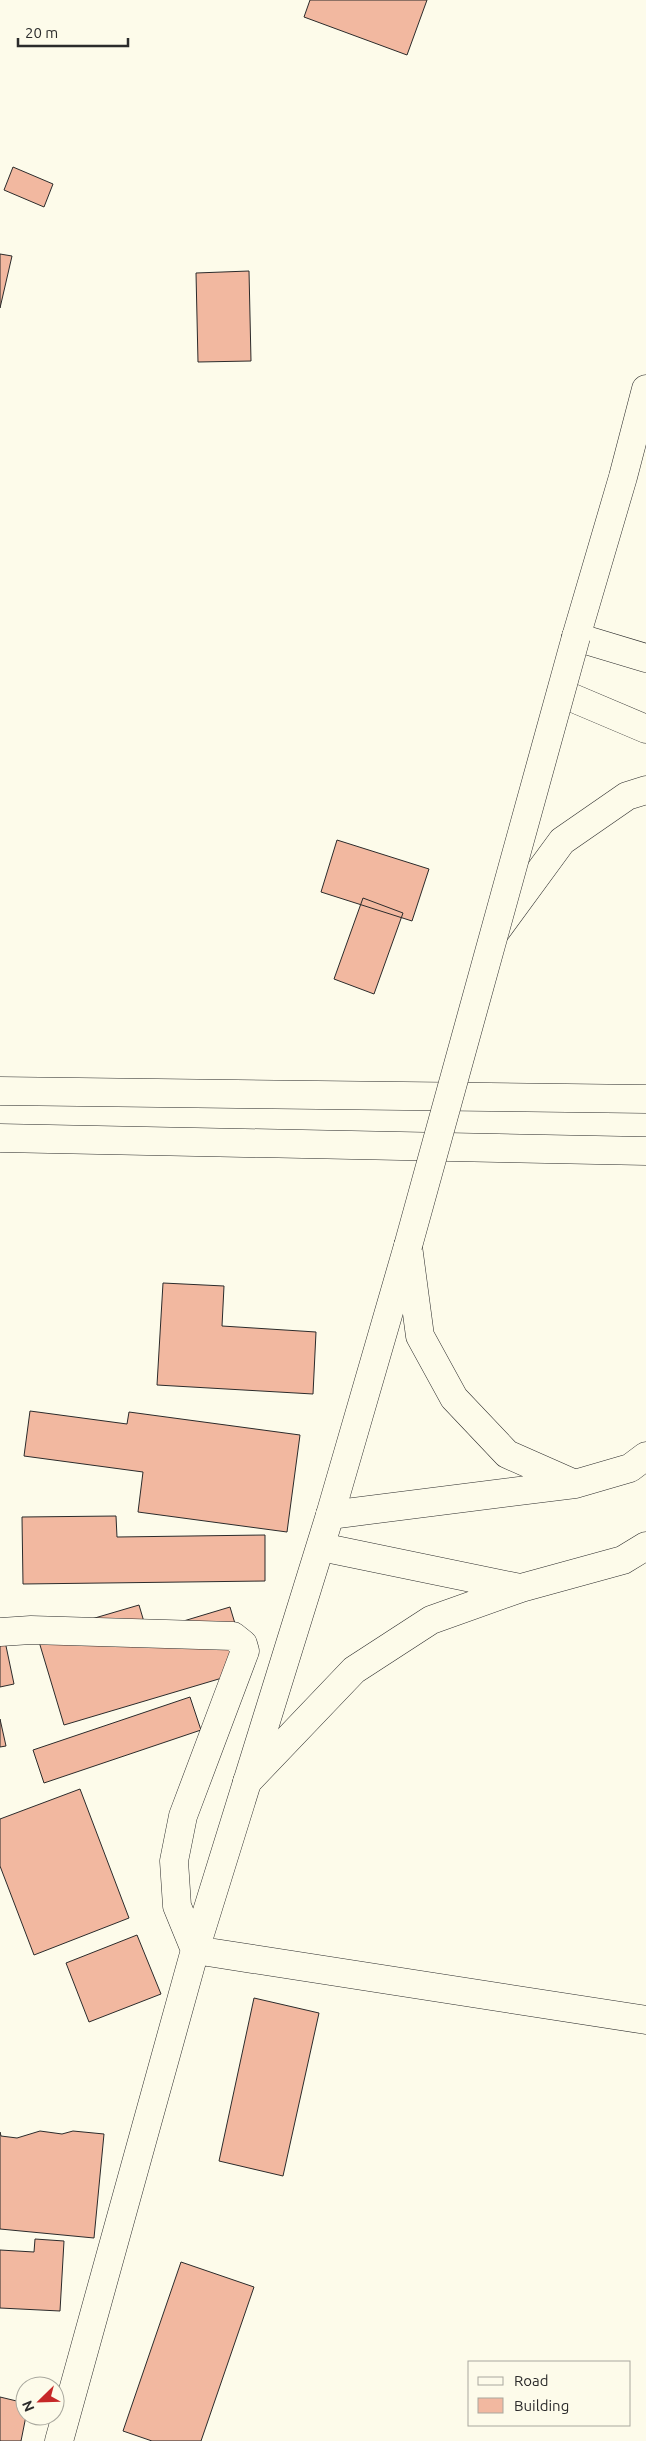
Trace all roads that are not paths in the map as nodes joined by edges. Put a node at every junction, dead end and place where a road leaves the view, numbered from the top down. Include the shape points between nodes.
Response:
1 (646, 389) edge
2 (576, 637) junction
3 (646, 658) edge
4 (561, 692) junction
5 (646, 729) edge
6 (646, 790) edge
7 (492, 936) junction
8 (0, 1091) edge
9 (646, 1099) edge
10 (0, 1138) edge
11 (644, 1153) edge
12 (408, 1246) junction
13 (646, 1456) edge
14 (575, 1484) junction
15 (330, 1515) junction
16 (646, 1546) edge
17 (321, 1547) junction
18 (521, 1588) junction
19 (0, 1632) edge
20 (247, 1782) junction
21 (195, 1950) junction
22 (646, 2020) edge
23 (59, 2441) edge

1 - 2 street
2 - 3 street
2 - 4 street, bridge
4 - 5 street
4 - 7 street, bridge
6 - 7 street via 627,796 562,842
7 - 12 street, bridge
8 - 9 street
10 - 11 street
12 - 14 street via 420,1336 454,1398 506,1454
12 - 15 street
13 - 14 street via 630,1468
14 - 15 street
15 - 17 street
16 - 18 street via 623,1560
17 - 18 street
17 - 20 street
18 - 20 street via 431,1620 354,1670
19 - 21 street via 31,1630 233,1636 243,1644 245,1651 183,1816 174,1861 177,1906
20 - 21 street
21 - 22 street
21 - 23 street

